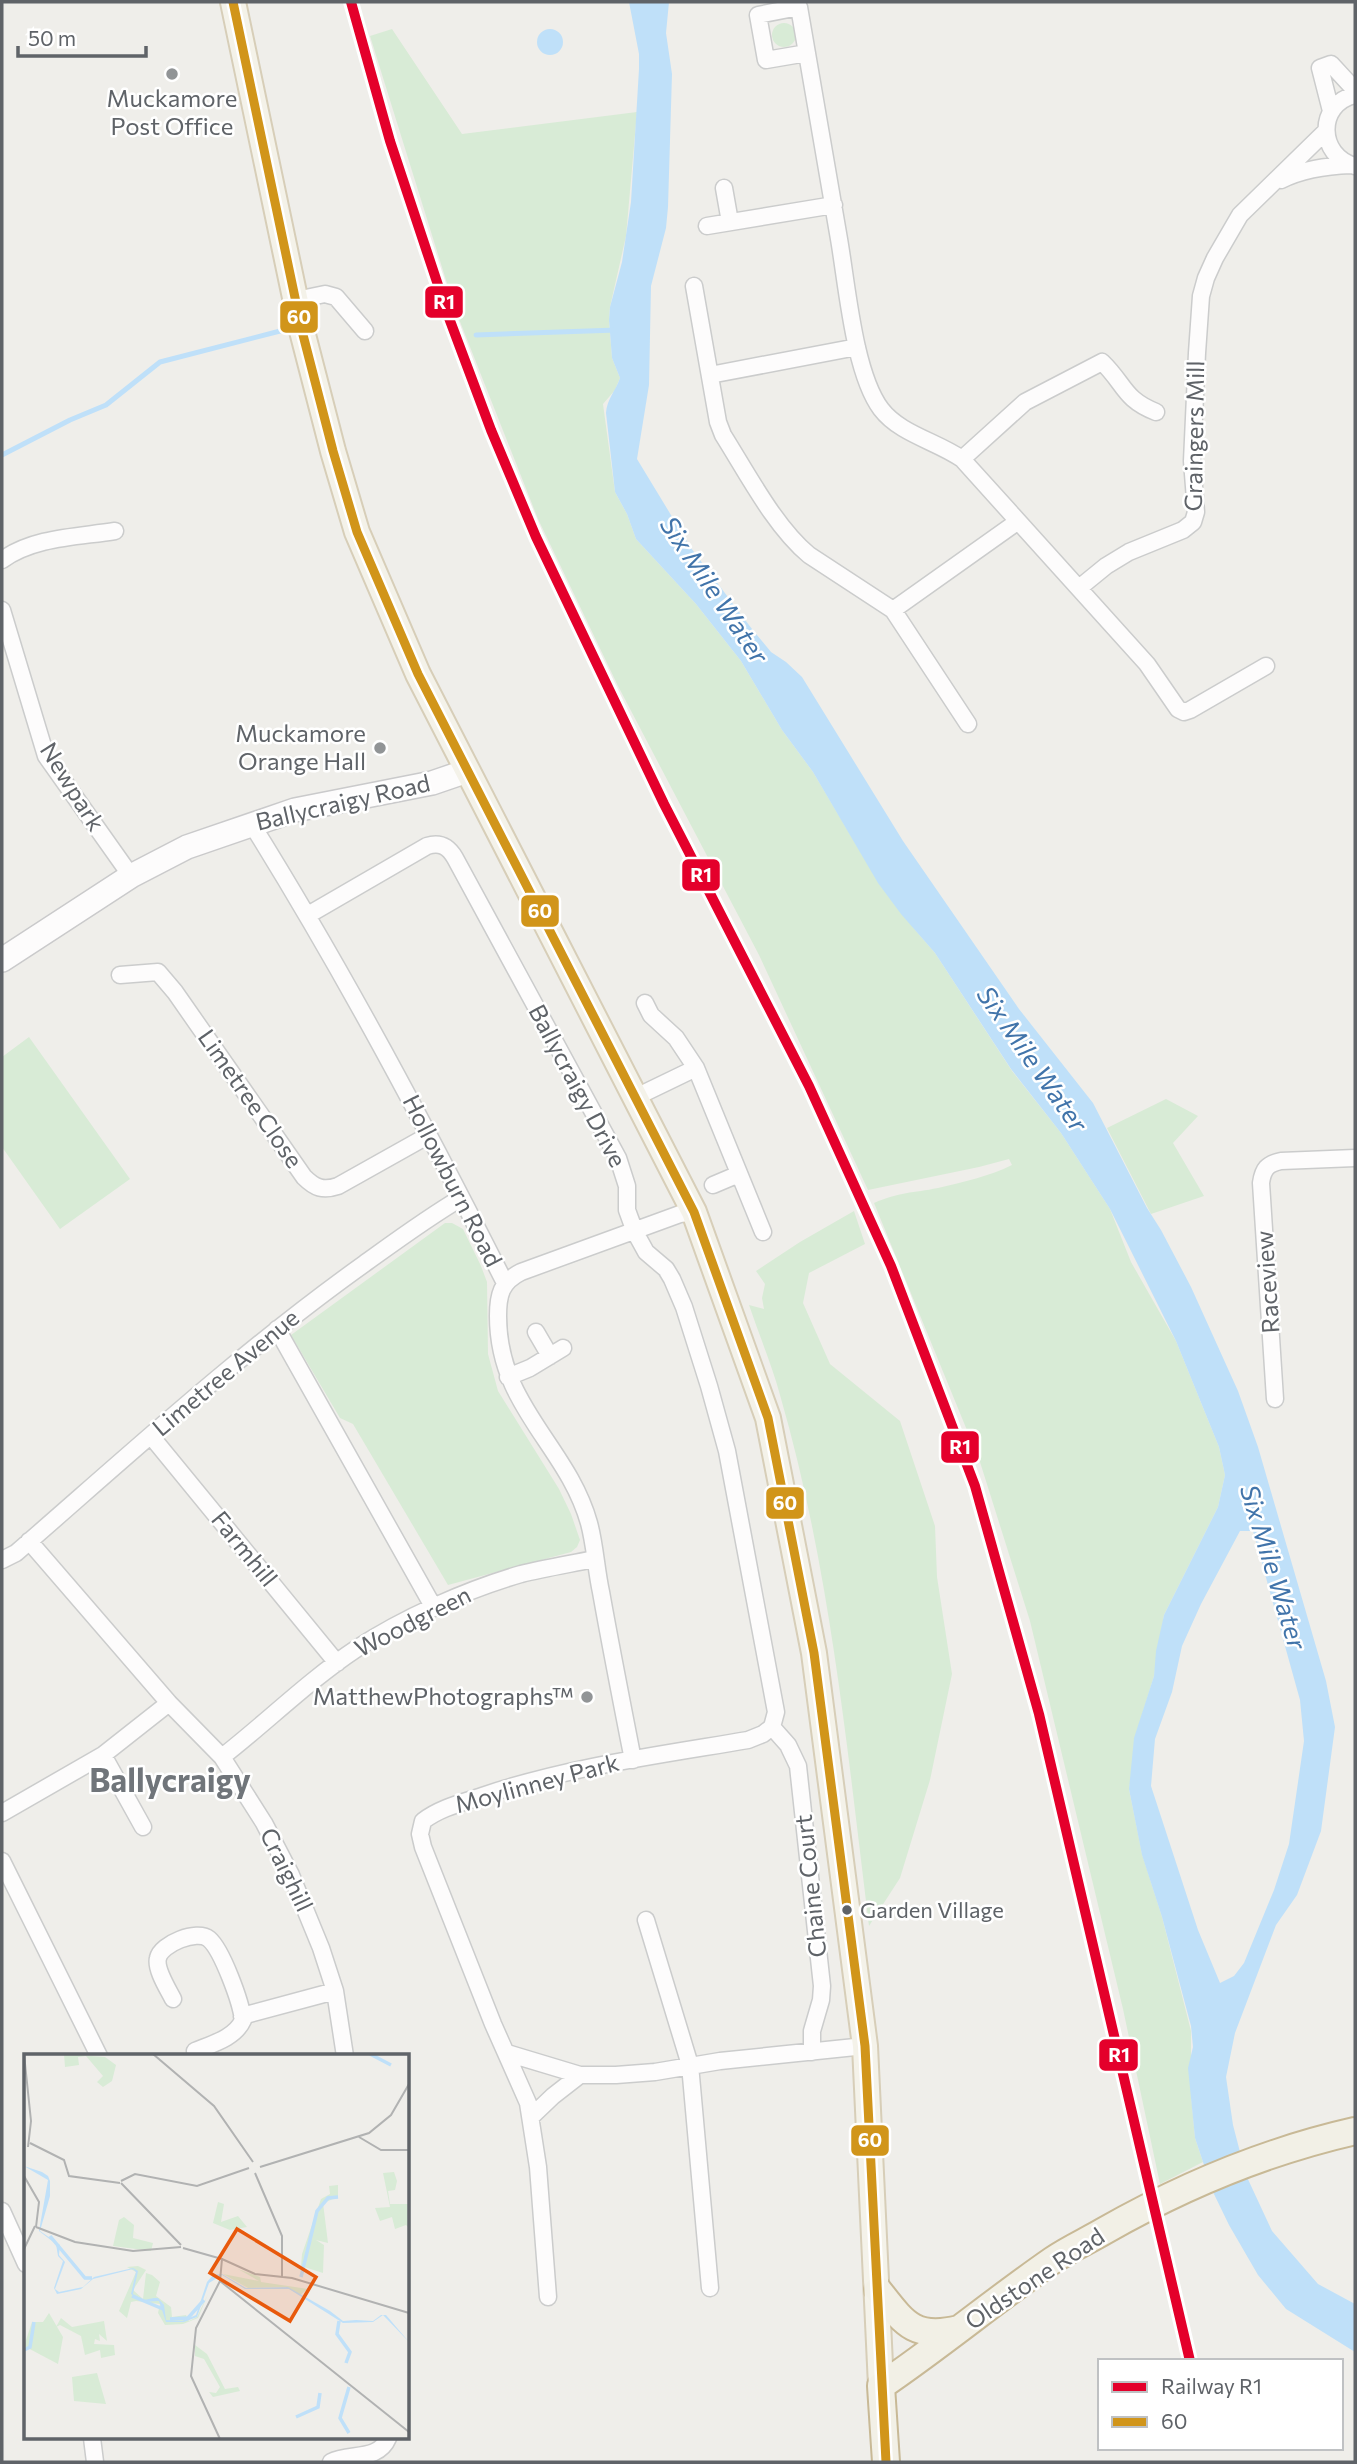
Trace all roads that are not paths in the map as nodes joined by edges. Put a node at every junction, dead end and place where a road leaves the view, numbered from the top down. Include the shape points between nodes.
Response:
1 (233, 2) edge
2 (807, 53) dead end
3 (1355, 93) edge
4 (1331, 111) junction
5 (1325, 132) junction
6 (1354, 166) edge
7 (1269, 186) junction
8 (724, 188) dead end
9 (834, 205) junction
10 (730, 222) junction
11 (707, 226) dead end
12 (695, 286) dead end
13 (296, 300) junction
14 (365, 331) dead end
15 (858, 347) junction
16 (710, 375) junction
17 (1156, 412) dead end
18 (962, 459) junction
19 (1017, 522) junction
20 (115, 531) dead end
21 (2, 560) edge
22 (1079, 588) junction
23 (2, 610) edge
24 (893, 610) junction
25 (8, 650) edge
26 (1266, 666) dead end
27 (968, 724) dead end
28 (467, 771) junction
29 (251, 823) junction
30 (131, 876) junction
31 (308, 915) junction
32 (2, 960) edge
33 (120, 975) dead end
34 (645, 1003) dead end
35 (695, 1068) junction
36 (636, 1097) junction
37 (429, 1135) junction
38 (1355, 1158) edge
39 (739, 1174) junction
40 (713, 1185) dead end
41 (461, 1198) junction
42 (694, 1212) junction
43 (635, 1232) junction
44 (763, 1232) dead end
45 (505, 1283) junction
46 (277, 1329) junction
47 (536, 1332) dead end
48 (508, 1377) junction
49 (1275, 1399) dead end
50 (150, 1436) junction
51 (29, 1541) junction
52 (594, 1559) junction
53 (2, 1560) edge
54 (434, 1608) junction
55 (337, 1663) junction
56 (169, 1703) junction
57 (772, 1727) junction
58 (103, 1755) junction
59 (222, 1756) junction
60 (633, 1760) junction
61 (2, 1813) edge
62 (143, 1827) dead end
63 (2, 1861) edge
64 (646, 1920) dead end
65 (335, 1991) junction
66 (173, 1999) dead end
67 (243, 2016) junction
68 (865, 2046) junction
69 (195, 2051) dead end
70 (812, 2052) junction
71 (507, 2053) junction
72 (98, 2054) edge
73 (345, 2054) edge
74 (690, 2066) junction
75 (580, 2075) junction
76 (531, 2117) junction
77 (1355, 2130) edge
78 (4, 2220) edge
79 (24, 2260) edge
80 (710, 2288) dead end
81 (878, 2290) junction
82 (548, 2297) dead end
83 (962, 2328) junction
84 (881, 2386) junction
85 (92, 2440) edge
86 (387, 2440) edge
87 (96, 2462) edge
88 (331, 2462) edge
89 (886, 2462) edge

1 - 13 main road
2 - 9 street
3 - 4 street
3 - 4 street via 1331,64 1320,68
4 - 5 street
5 - 6 street via 1333,153
5 - 7 street, Graingers Mill
6 - 7 street, Graingers Mill via 1309,170
7 - 22 street, Graingers Mill via 1233,226 1210,268 1202,296 1192,461 1195,518 1183,530 1117,558
8 - 10 street
9 - 10 street
9 - 15 street
10 - 11 street
12 - 16 street
13 - 14 street via 325,294 336,297
13 - 28 main road via 357,532 418,674
15 - 16 street
15 - 18 street via 869,387 888,416
16 - 24 street via 723,435 790,536 810,555
17 - 18 street via 1137,405 1102,362 1025,402
18 - 19 street
19 - 22 street
19 - 24 street
20 - 21 street via 35,544
22 - 26 street via 1147,664 1181,711
23 - 25 street, Newpark
24 - 27 street
25 - 30 street, Newpark via 47,756
28 - 29 main road, Ballycraigy Road
28 - 36 main road
29 - 30 main road, Ballycraigy Road via 187,847
29 - 31 street, Hollowburn Road
30 - 32 main road, Ballycraigy Road
31 - 37 street, Hollowburn Road
31 - 43 street, Ballycraigy Drive via 424,847 437,844 449,850 618,1158
33 - 37 street, Limetree Close via 158,972 304,1177 316,1187 338,1186
34 - 35 street via 653,1029 676,1038
35 - 36 street
35 - 39 street
36 - 42 main road
37 - 41 street, Hollowburn Road
38 - 49 street, Raceview via 1281,1161 1266,1166 1263,1172
39 - 40 street
39 - 44 street
41 - 45 street, Hollowburn Road
41 - 46 street, Limetree Avenue
42 - 43 street
42 - 68 main road via 768,1418 814,1653
43 - 45 street via 529,1269
43 - 57 street, Ballycraigy Drive via 646,1252 666,1269 684,1307 727,1451 774,1698
45 - 48 street, Hollowburn Road via 498,1302 498,1325
46 - 50 street, Limetree Avenue
46 - 54 street
47 - 48 street via 557,1352
48 - 52 street, Hollowburn Road via 580,1501 590,1527
50 - 51 street, Limetree Avenue
50 - 55 street, Farmhill
51 - 53 street, Limetree Avenue
51 - 56 street, Craighill
52 - 54 street, Woodgreen via 508,1578
52 - 60 street, Hollowburn Road
54 - 55 street, Woodgreen
55 - 59 street, Woodgreen
56 - 58 street
56 - 59 street, Craighill
57 - 60 street, Moylinney Park via 748,1740
57 - 70 street, Chaine Court via 798,1766 822,1986 811,2031
58 - 61 street
58 - 62 street
59 - 65 street, Craighill via 282,1858 308,1913
60 - 71 street, Moylinney Park via 496,1791 445,1808 424,1821 422,1847
63 - 72 street
64 - 74 street
65 - 67 street
65 - 73 street, Craighill
66 - 67 street via 158,1966 159,1955 191,1935 201,1935 218,1951
67 - 69 street via 235,2031
68 - 70 street
68 - 81 main road
70 - 74 street
71 - 75 street
71 - 76 street
74 - 75 street via 626,2075
74 - 80 street
75 - 76 street
76 - 82 street
77 - 83 highway, Oldstone Road via 1267,2155 1131,2216 1055,2259
78 - 79 street
81 - 83 highway via 910,2327 940,2333
81 - 84 main road
83 - 84 highway, Oldstone Road
84 - 89 highway
85 - 87 street
86 - 88 street via 373,2453

